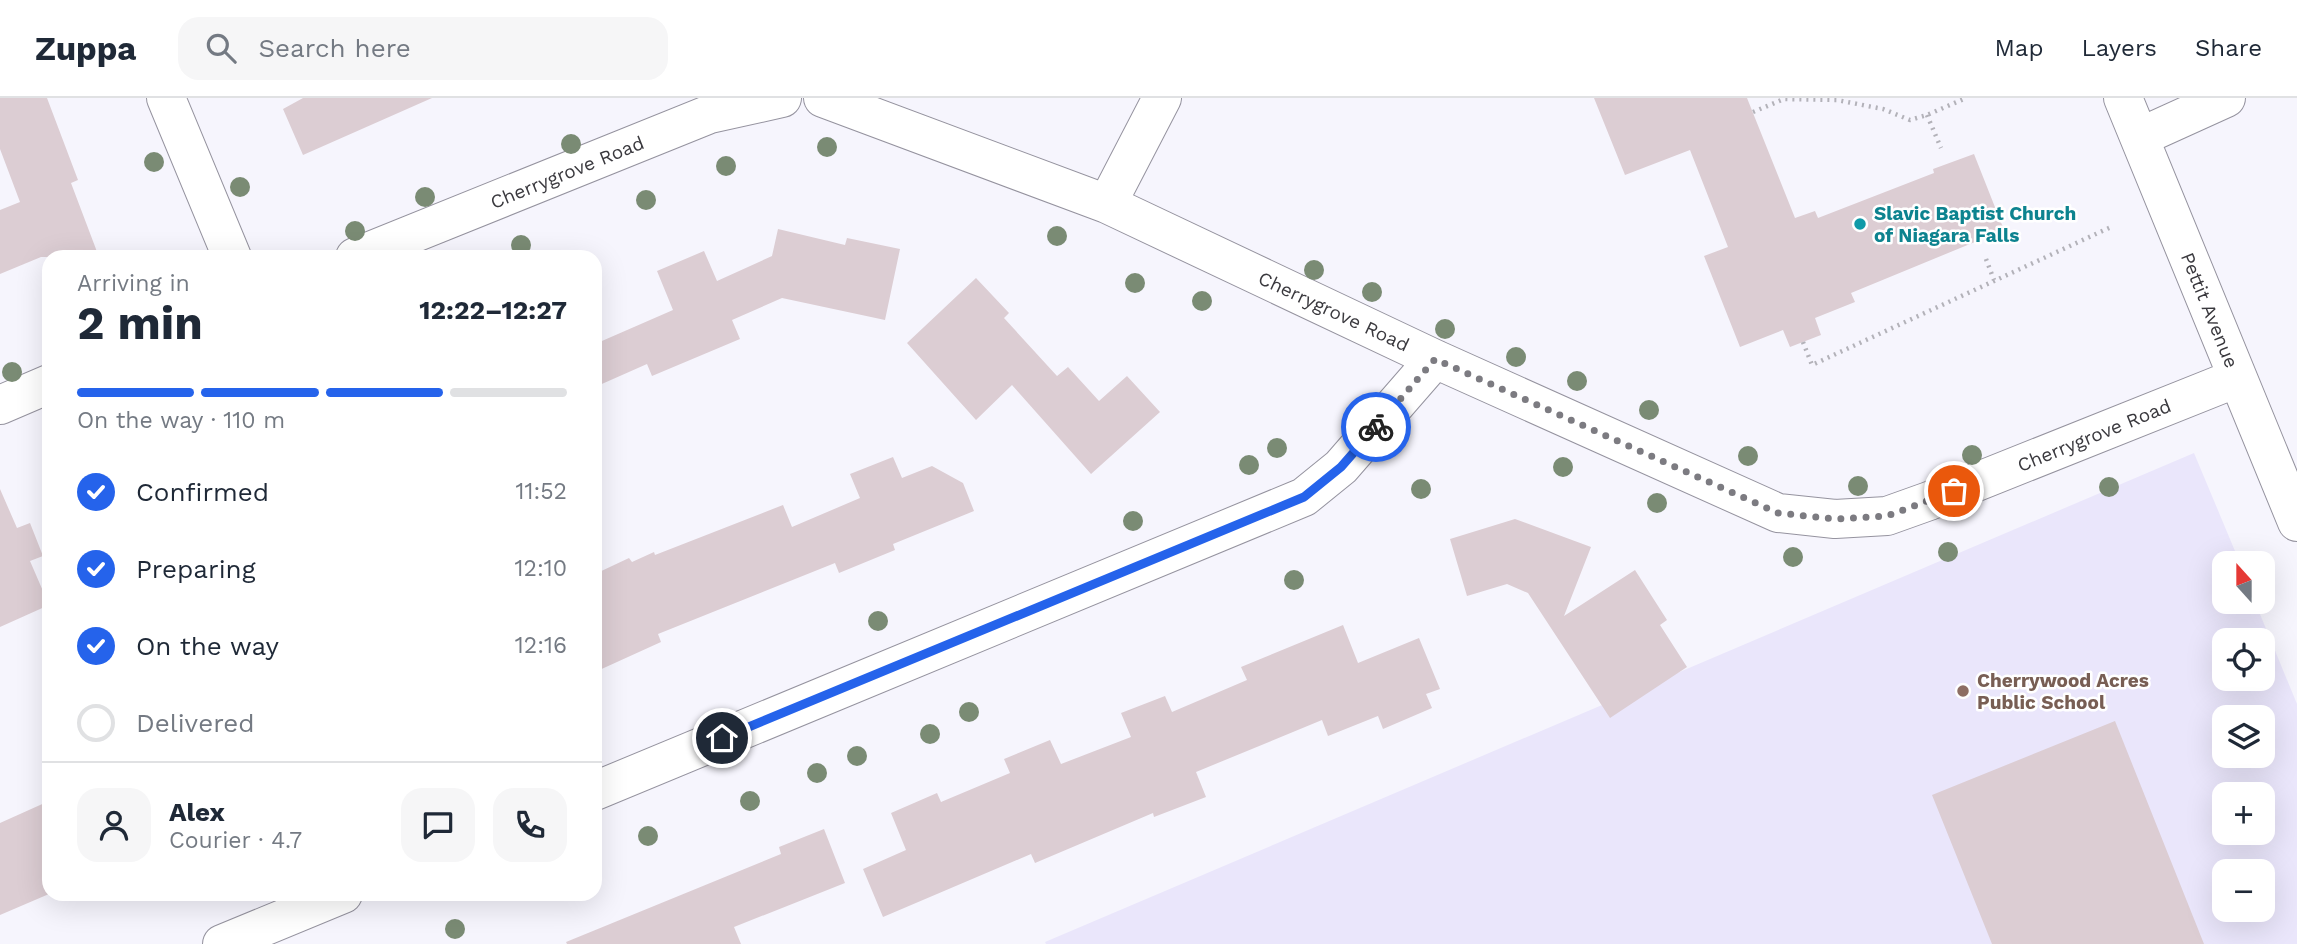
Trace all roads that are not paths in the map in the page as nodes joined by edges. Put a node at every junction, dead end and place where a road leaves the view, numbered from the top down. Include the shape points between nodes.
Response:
1 (166, 98) edge
2 (782, 98) edge
3 (823, 98) edge
4 (1162, 98) edge
5 (2123, 98) edge
6 (2226, 98) edge
7 (2140, 137) junction
8 (1107, 204) junction
9 (229, 250) edge
10 (372, 250) edge
11 (1435, 359) junction
12 (2237, 378) junction
13 (42, 387) edge
14 (0, 404) edge
15 (2297, 522) edge
16 (602, 788) edge
17 (327, 901) edge
18 (222, 944) edge

1 - 9 street
2 - 10 street, Cherrygrove Road via 710,114
3 - 8 street, Cherrygrove Road
4 - 8 street
5 - 7 street, Pettit Avenue
6 - 7 street
7 - 12 street, Pettit Avenue
8 - 11 street, Cherrygrove Road
11 - 12 street, Cherrygrove Road via 1778,513 1835,519 1887,516
11 - 16 street via 1341,467 1304,497
12 - 15 street, Pettit Avenue
13 - 14 street
17 - 18 street

